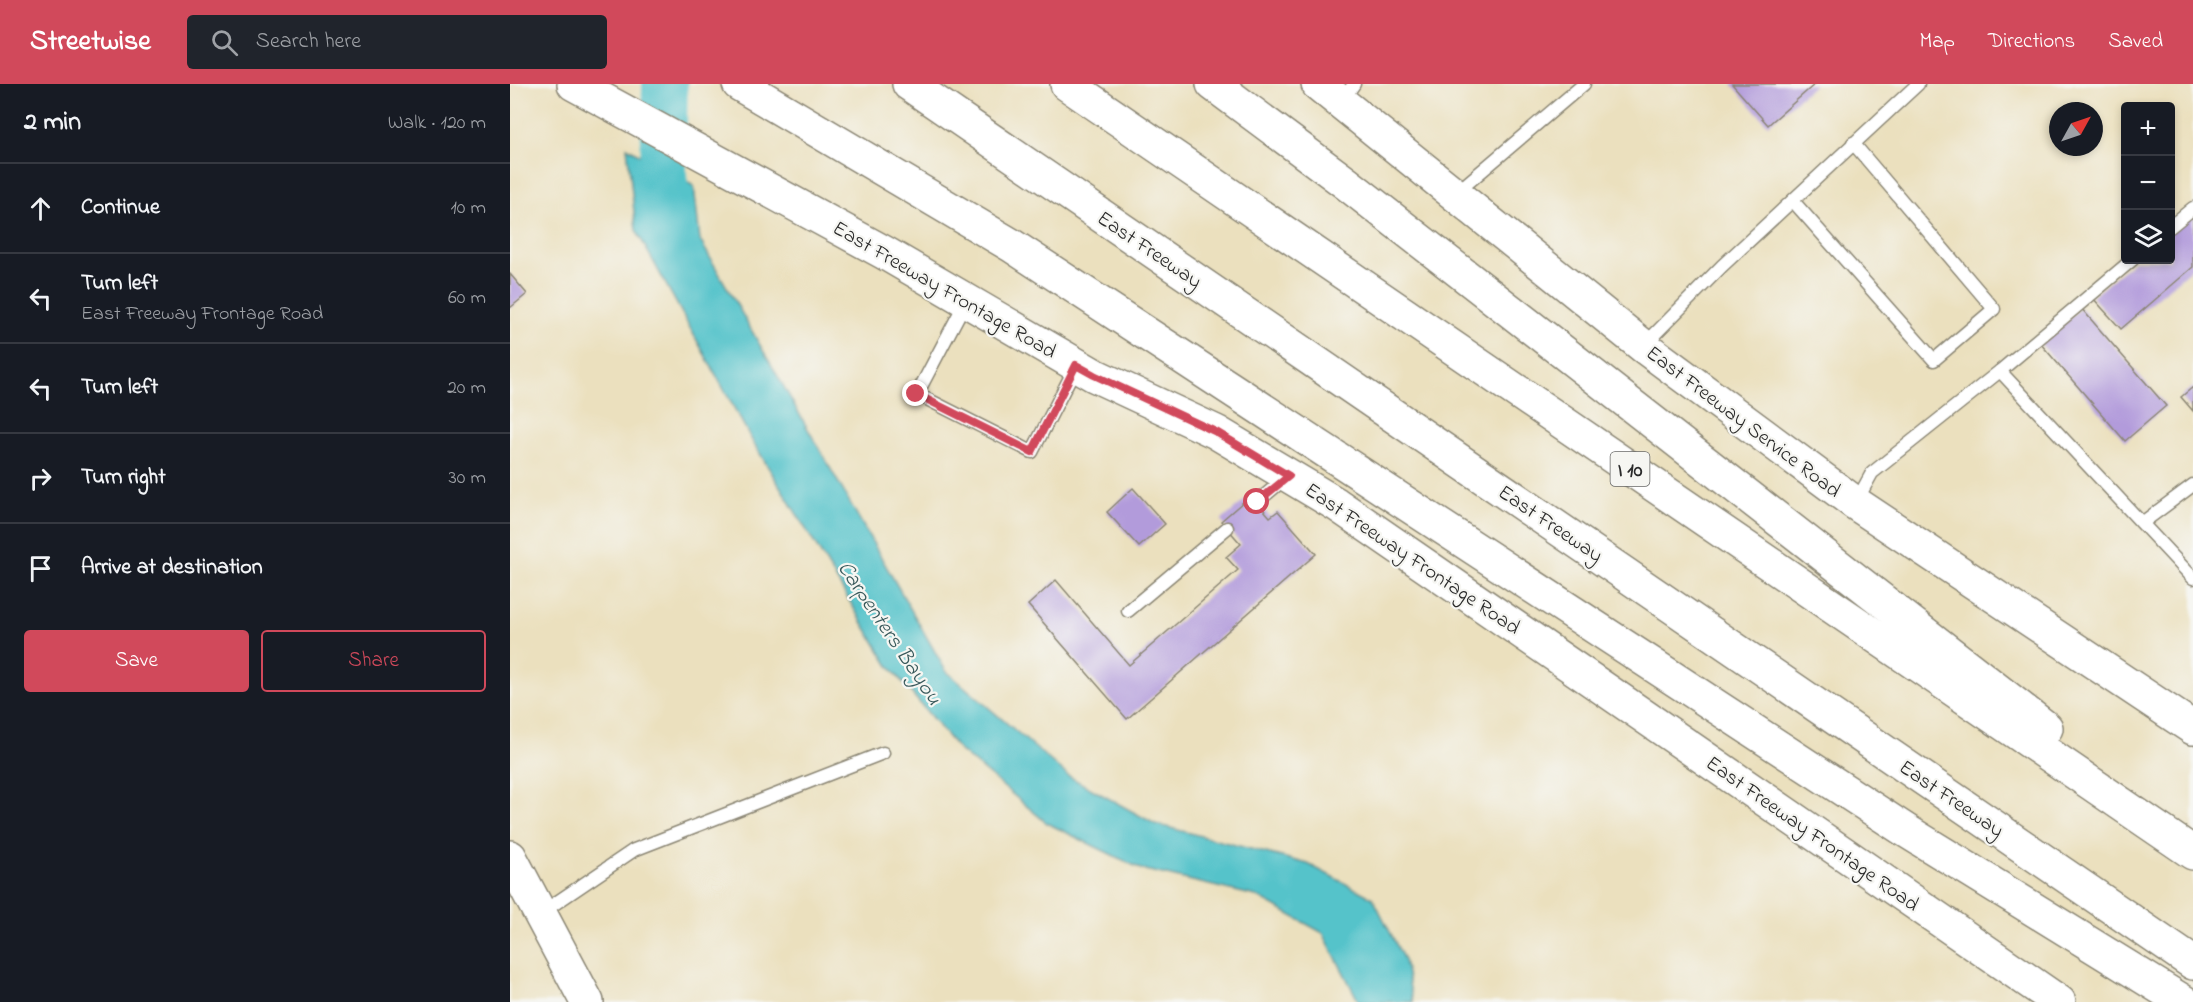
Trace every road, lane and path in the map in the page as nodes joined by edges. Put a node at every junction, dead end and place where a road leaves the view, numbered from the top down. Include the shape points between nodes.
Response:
1 (574, 84) edge
2 (717, 84) edge
3 (739, 84) edge
4 (909, 84) edge
5 (1067, 84) edge
6 (1213, 84) edge
7 (1584, 84) edge
8 (1918, 84) edge
9 (1338, 90) edge
10 (1853, 143) junction
11 (867, 158) junction
12 (1455, 194) junction
13 (1793, 201) junction
14 (2193, 208) edge
15 (2175, 223) edge
16 (2127, 264) edge
17 (966, 300) junction
18 (1643, 346) junction
19 (1076, 365) junction
20 (2000, 371) junction
21 (1289, 476) junction
22 (2193, 485) edge
23 (1257, 502) dead end
24 (1856, 503) junction
25 (2142, 524) junction
26 (1227, 528) dead end
27 (2193, 578) edge
28 (1128, 611) dead end
29 (2193, 728) edge
30 (883, 753) dead end
31 (2193, 840) edge
32 (2193, 853) edge
33 (510, 857) edge
34 (540, 914) junction
35 (2193, 963) edge
36 (587, 1002) edge
37 (2059, 1002) edge
38 (2184, 1002) edge

1 - 17 main road, East Freeway Frontage Road
2 - 11 main road
3 - 11 main road
4 - 35 main road, East Freeway
5 - 32 main road, I 10
6 - 31 main road
7 - 12 lane
8 - 10 lane
9 - 12 main road, East Freeway Service Road
10 - 13 lane
10 - 13 lane via 1995,309 1934,360
11 - 38 main road via 1011,245 1905,830
12 - 18 main road, East Freeway Service Road
13 - 18 lane
14 - 15 lane
16 - 20 lane
17 - 19 main road, East Freeway Frontage Road
17 - 19 lane via 916,394 1032,452
18 - 24 main road, East Freeway Service Road
19 - 21 main road, East Freeway Frontage Road via 1216,432
20 - 24 lane via 1872,473
20 - 25 lane
21 - 23 lane
21 - 37 main road, East Freeway Frontage Road via 1336,504
22 - 25 lane
24 - 29 main road, East Freeway Service Road
25 - 27 lane
26 - 28 lane
30 - 34 lane via 634,849
33 - 34 main road
34 - 36 main road

